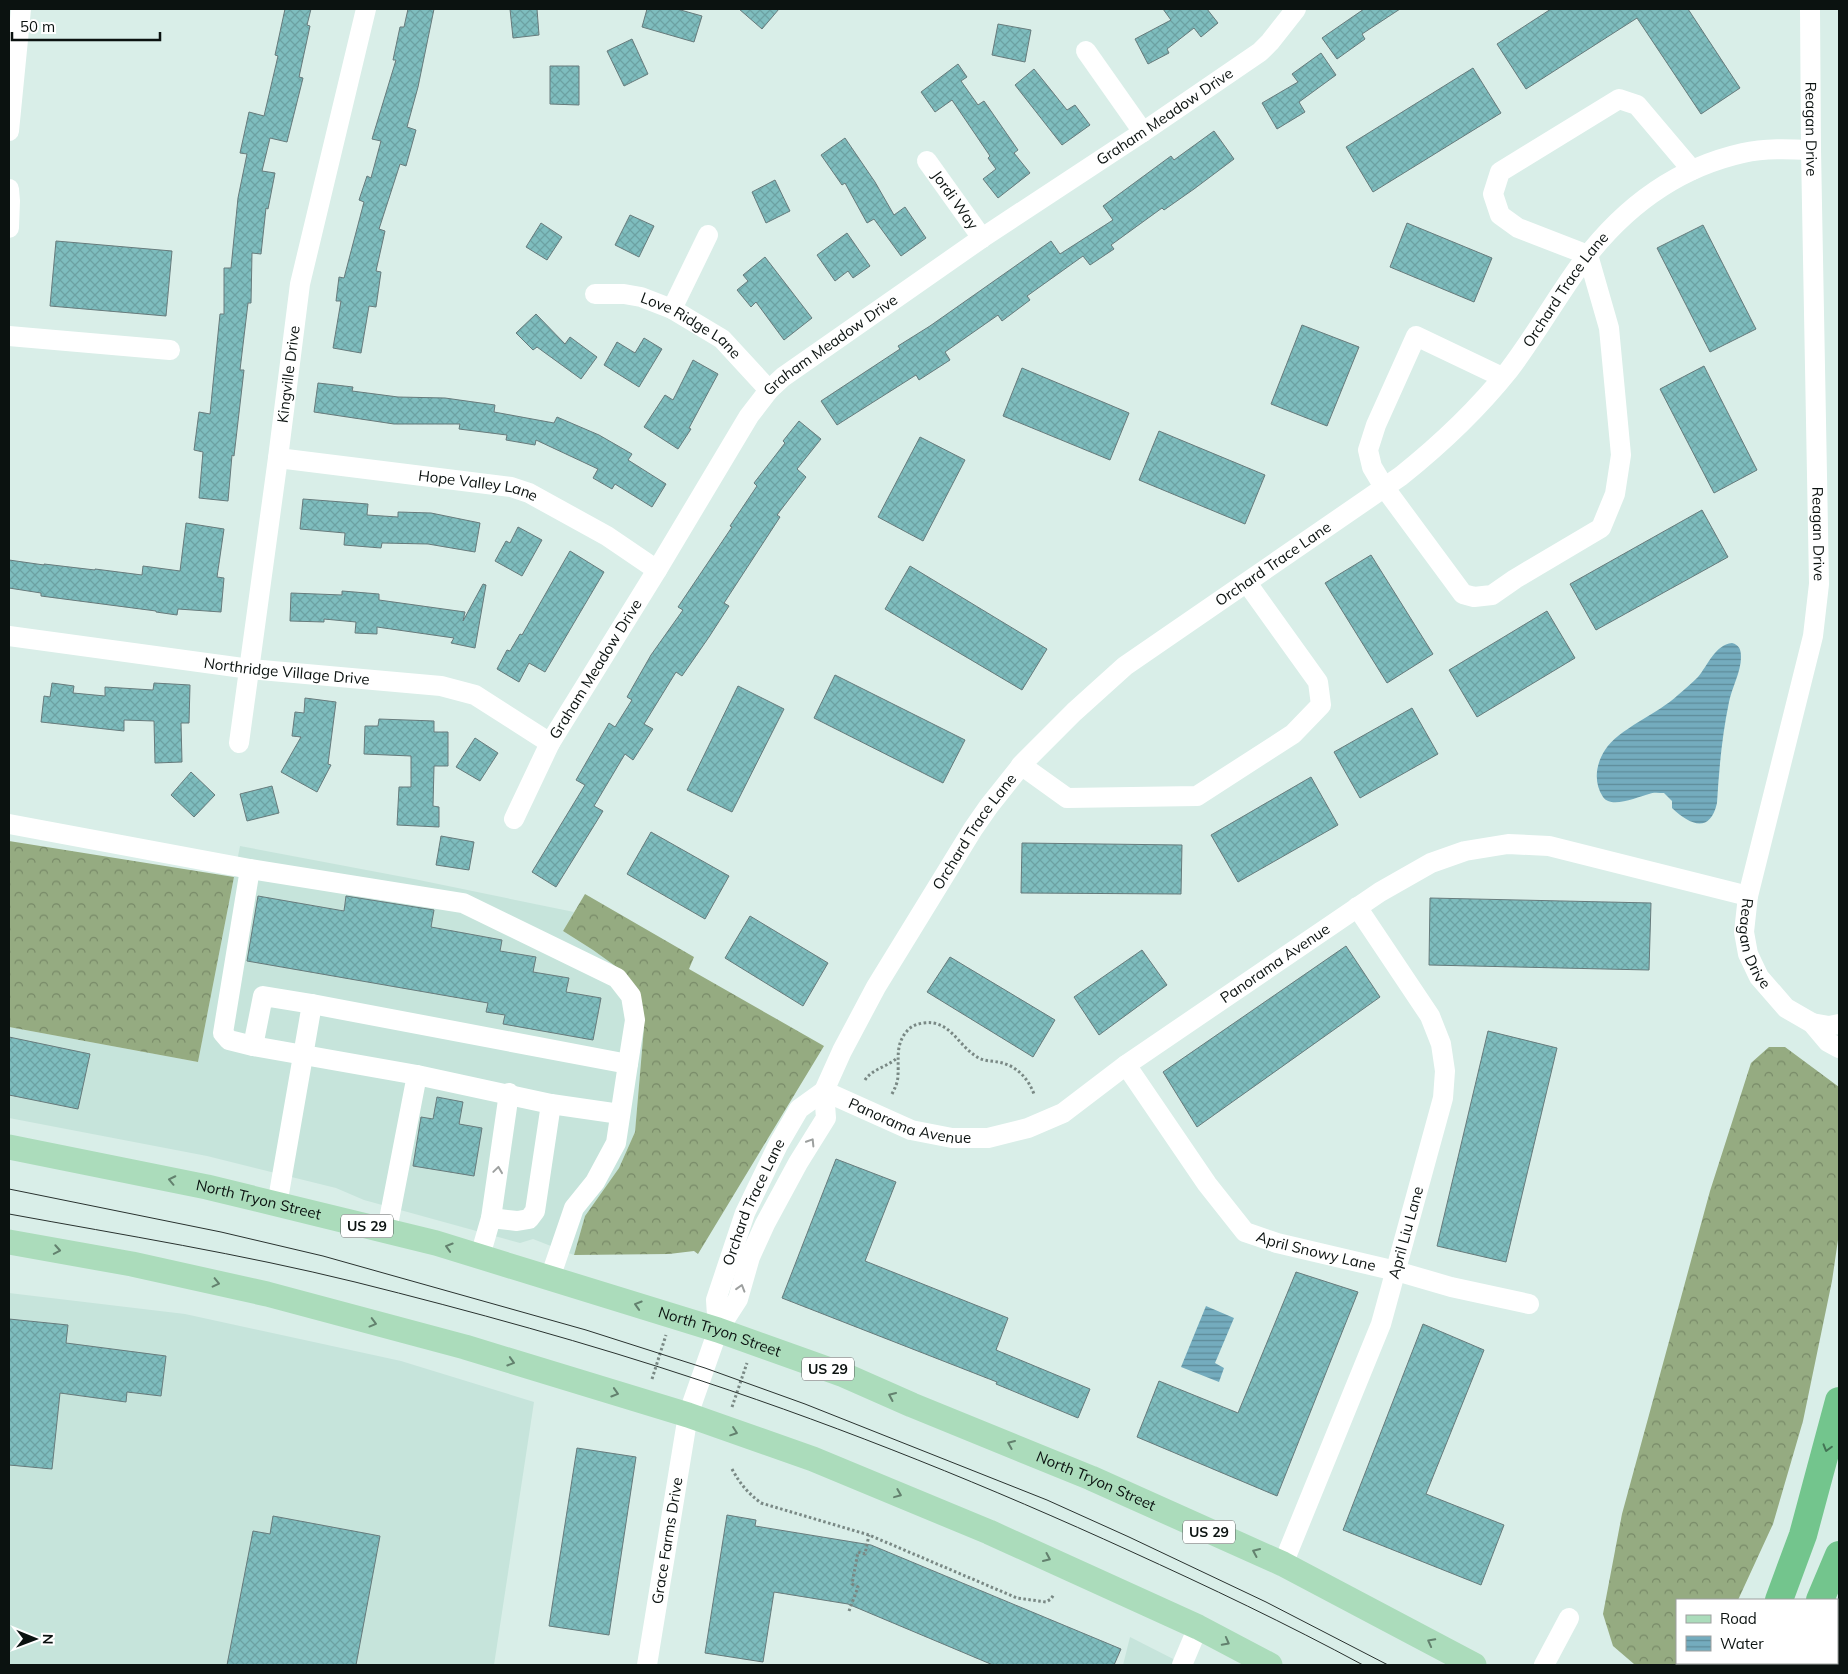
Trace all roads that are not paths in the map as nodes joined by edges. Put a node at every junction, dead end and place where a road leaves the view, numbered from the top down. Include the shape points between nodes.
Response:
1 (21, 9) edge
2 (366, 9) edge
3 (1296, 9) edge
4 (1810, 9) edge
5 (1086, 51) dead end
6 (9, 131) edge
7 (1143, 132) junction
8 (1811, 150) junction
9 (927, 161) dead end
10 (1692, 170) junction
11 (9, 189) edge
12 (9, 228) edge
13 (708, 235) dead end
14 (982, 238) junction
15 (1588, 255) junction
16 (595, 294) dead end
17 (672, 309) junction
18 (9, 336) edge
19 (170, 350) dead end
20 (1502, 377) junction
21 (769, 390) junction
22 (278, 458) junction
23 (1384, 487) junction
24 (657, 570) junction
25 (1247, 583) junction
26 (9, 636) edge
27 (250, 669) junction
28 (239, 743) dead end
29 (550, 743) junction
30 (1021, 765) junction
31 (514, 819) dead end
32 (9, 824) edge
33 (250, 869) junction
34 (1748, 896) junction
35 (1357, 907) junction
36 (312, 1004) junction
37 (1812, 1023) junction
38 (1839, 1024) edge
39 (253, 1046) junction
40 (1839, 1048) edge
41 (304, 1054) junction
42 (628, 1064) junction
43 (1126, 1066) junction
44 (417, 1075) junction
45 (824, 1091) junction
46 (509, 1094) junction
47 (551, 1104) junction
48 (620, 1114) junction
49 (9, 1148) edge
50 (277, 1204) junction
51 (491, 1218) junction
52 (387, 1230) junction
53 (9, 1242) edge
54 (480, 1256) junction
55 (1396, 1271) junction
56 (550, 1278) junction
57 (1529, 1304) dead end
58 (718, 1330) junction
59 (1839, 1401) edge
60 (688, 1415) junction
61 (1839, 1555) edge
62 (1283, 1564) junction
63 (1779, 1599) edge
64 (1820, 1599) edge
65 (1569, 1618) dead end
66 (1198, 1627) junction
67 (647, 1665) edge
68 (1182, 1665) edge
69 (1270, 1665) edge
70 (1474, 1665) edge
71 (1544, 1665) edge

1 - 6 street
2 - 22 street, Kingville Drive via 300,284
3 - 7 street, Graham Meadow Drive via 1260,52
4 - 8 street, Reagan Drive
5 - 7 street
7 - 14 street, Graham Meadow Drive
8 - 10 street, Orchard Trace Lane via 1776,149 1745,153
8 - 34 street, Reagan Drive via 1819,584 1813,636
9 - 14 street, Jordi Way
10 - 15 street, Orchard Trace Lane via 1635,206
10 - 15 street via 1637,105 1619,99 1500,172 1493,194 1500,215 1518,228
11 - 12 street
13 - 17 street
14 - 21 street, Graham Meadow Drive via 784,376
15 - 20 street, Orchard Trace Lane
15 - 23 street via 1609,328 1621,455 1615,494 1601,528 1492,595 1463,594
16 - 17 street, Love Ridge Lane via 641,297
17 - 21 street, Love Ridge Lane via 722,339
18 - 19 street
20 - 23 street, Orchard Trace Lane via 1470,415 1428,454
20 - 23 street via 1416,336 1368,450 1372,467
21 - 24 street, Graham Meadow Drive via 749,416
22 - 24 street, Hope Valley Lane via 511,487 529,493 607,536
22 - 27 street, Kingville Drive
23 - 25 street, Orchard Trace Lane
24 - 29 street, Graham Meadow Drive
25 - 30 street, Orchard Trace Lane via 1125,666
25 - 30 street via 1318,682 1321,706 1293,734 1197,796 1067,798
26 - 27 street, Northridge Village Drive
27 - 28 street, Kingville Drive
27 - 29 street, Northridge Village Drive via 460,690 493,705
29 - 31 street, Graham Meadow Drive
30 - 45 street, Orchard Trace Lane via 984,813 920,913 876,987
32 - 33 street
33 - 39 street via 223,1033 229,1040
33 - 42 street via 463,903 617,978 631,996 636,1020
34 - 35 street, Panorama Avenue via 1550,846 1508,844 1465,851 1431,863
34 - 37 street, Reagan Drive via 1744,932 1748,954 1759,977 1786,1008
35 - 43 street, Panorama Avenue
35 - 55 street, April Liu Lane via 1430,1016 1441,1044 1445,1071 1443,1098
36 - 39 street via 263,996
36 - 41 street
36 - 42 street
37 - 38 street, Reagan Drive
37 - 40 street, Reagan Drive via 1828,1042
39 - 41 street
41 - 44 street
41 - 50 street
42 - 48 street
43 - 45 street, Panorama Avenue via 1063,1113 1028,1128 988,1138 952,1138 911,1130
43 - 55 street, April Snowy Lane via 1244,1232
44 - 46 street
44 - 52 street
58 -> 45 street, Orchard Trace Lane via 738,1299 750,1257 765,1224 826,1118
45 - 58 street, Orchard Trace Lane via 799,1109 745,1213 716,1300
46 - 47 street
51 -> 46 street
47 - 48 street
47 - 51 street via 535,1211 529,1219 517,1221
48 - 56 street via 616,1143 595,1182 574,1208
50 -> 49 main road, North Tryon Street / US 29
50 - 52 main road, North Tryon Street / US 29
51 - 54 street
54 -> 52 main road, North Tryon Street / US 29
53 -> 60 main road via 132,1264 267,1294 465,1347
54 - 56 main road, North Tryon Street / US 29
55 - 57 street, April Snowy Lane
55 - 62 street, April Liu Lane via 1381,1324
58 -> 56 main road, North Tryon Street / US 29
58 - 60 street, Orchard Trace Lane
62 -> 58 main road, North Tryon Street / US 29 via 1004,1441 844,1375
59 -> 63 highway via 1803,1535
60 -> 66 main road via 813,1460 989,1532
60 - 67 street, Grace Farms Drive
61 - 64 highway
70 -> 62 main road, North Tryon Street / US 29
65 - 71 street
66 - 68 street
66 -> 69 main road

